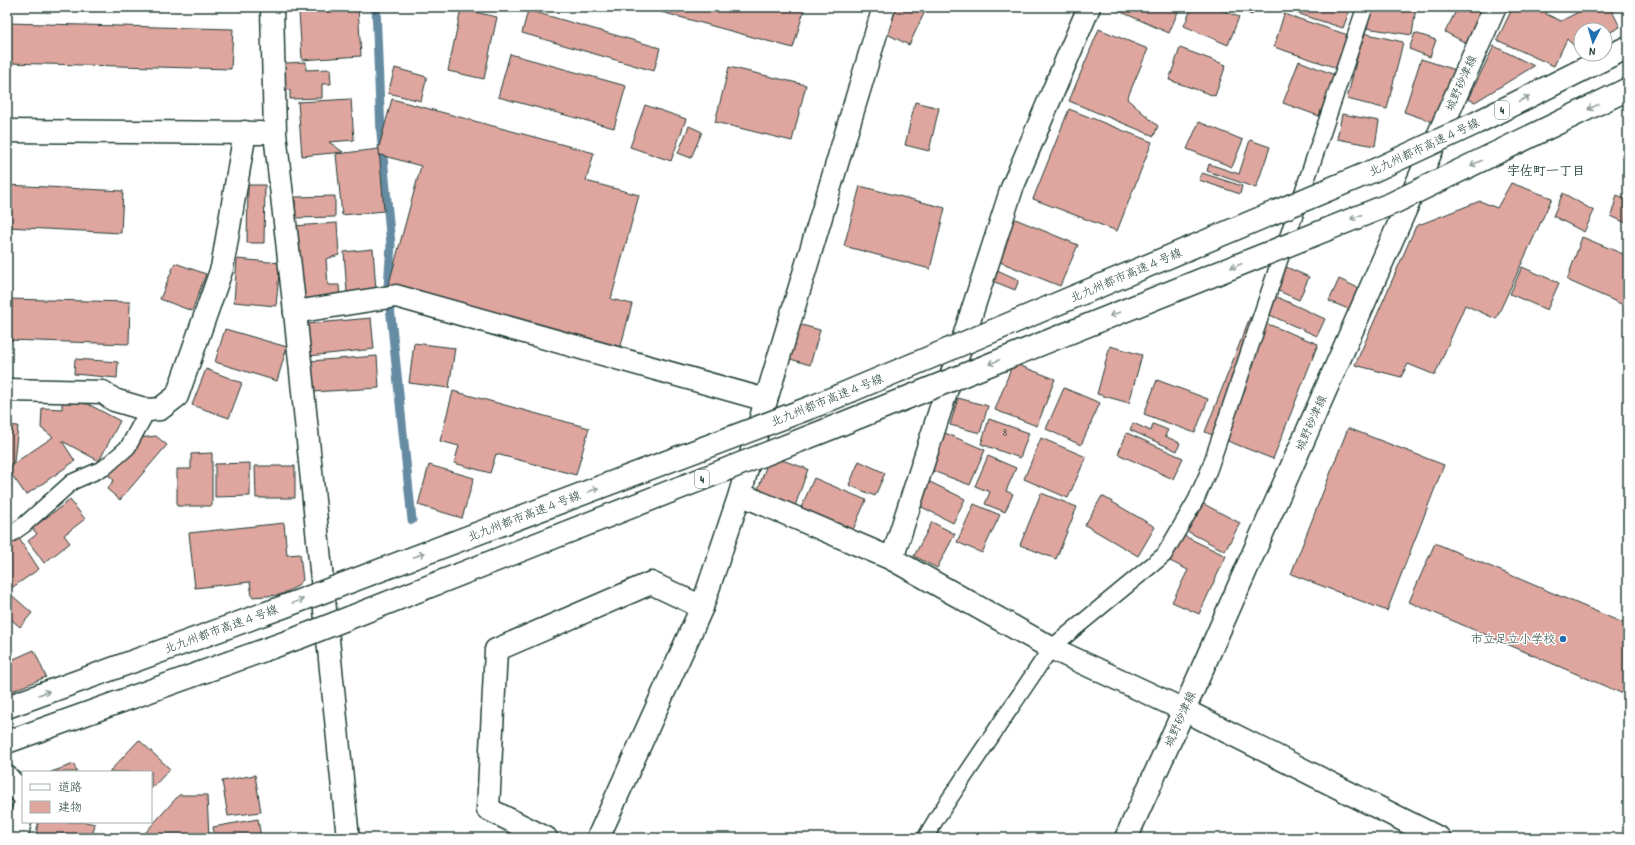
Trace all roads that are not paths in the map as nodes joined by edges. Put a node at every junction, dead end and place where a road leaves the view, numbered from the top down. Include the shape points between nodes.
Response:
1 (272, 7) edge
2 (884, 7) edge
3 (1089, 7) edge
4 (1365, 7) edge
5 (1495, 7) edge
6 (1628, 47) edge
7 (1628, 89) edge
8 (7, 131) edge
9 (245, 132) junction
10 (275, 133) junction
11 (295, 312) junction
12 (7, 390) edge
13 (766, 400) junction
14 (148, 410) junction
15 (740, 494) junction
16 (7, 537) edge
17 (892, 559) junction
18 (702, 607) junction
19 (1051, 648) junction
20 (7, 707) edge
21 (1184, 710) junction
22 (7, 742) edge
23 (7, 776) edge
24 (22, 794) edge
25 (22, 814) edge
26 (16, 838) edge
27 (348, 838) edge
28 (546, 838) edge
29 (598, 838) edge
30 (926, 838) edge
31 (1126, 838) edge
32 (1439, 838) edge

1 - 10 main road
2 - 13 main road
3 - 17 main road via 1012,188
4 - 19 lane via 1210,470 1196,500 1164,555
5 - 21 main road, 城野砂津線
20 -> 6 main road, 北九州都市高速４号線 / 4, bridge via 283,607 817,405 1375,170
7 -> 22 main road, 4, bridge via 1385,206 298,638
8 - 9 main road
9 - 10 main road
9 - 14 main road via 222,268 177,396 160,409
10 - 11 main road
11 - 13 main road via 396,296
11 - 27 main road
12 - 14 main road via 103,392 114,400
13 - 15 main road
14 - 16 lane via 128,448 104,468 72,482
15 - 17 main road
15 - 18 main road
17 - 19 main road
18 - 28 main road via 651,583 496,650 488,809
18 - 29 main road
19 - 21 main road
19 - 30 lane via 938,816
21 - 31 main road, 城野砂津線
21 - 32 main road
23 - 24 main road
25 - 26 main road

